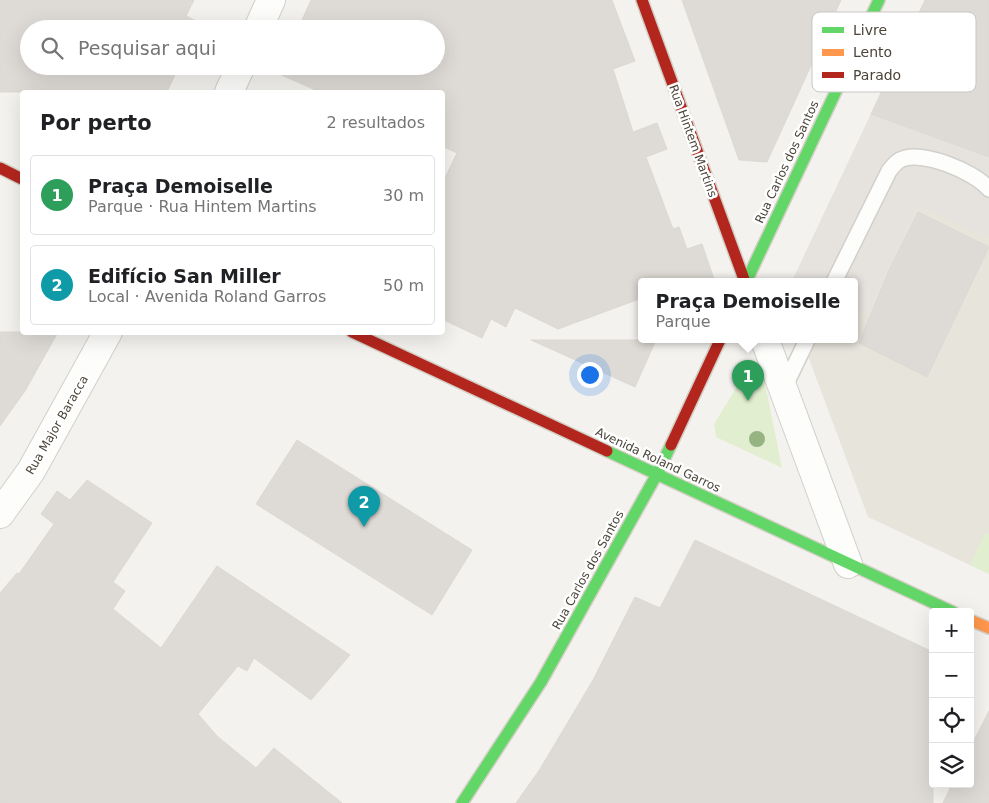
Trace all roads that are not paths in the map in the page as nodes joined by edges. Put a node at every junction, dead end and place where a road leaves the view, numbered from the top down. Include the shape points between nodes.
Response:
1 (271, 0) edge
2 (642, 0) edge
3 (878, 0) edge
4 (872, 12) edge
5 (262, 20) edge
6 (237, 75) edge
7 (230, 90) edge
8 (835, 92) edge
9 (0, 168) edge
10 (20, 178) edge
11 (989, 189) edge
12 (745, 278) edge
13 (748, 278) edge
14 (836, 278) edge
15 (106, 335) edge
16 (358, 335) edge
17 (719, 343) edge
18 (766, 343) edge
19 (806, 343) edge
20 (783, 391) junction
21 (657, 474) junction
22 (0, 514) edge
23 (848, 564) junction
24 (944, 608) edge
25 (974, 622) edge
26 (989, 628) edge
27 (462, 803) edge

1 - 5 street
2 - 12 street, Rua Hintem Martins
3 - 4 street, Rua Carlos dos Santos
6 - 7 street
8 - 13 street, Rua Carlos dos Santos
9 - 10 street
11 - 14 lane via 940,160 914,157 899,160 888,171
15 - 22 street, Rua Major Baracca via 31,471
16 - 21 street, Avenida Roland Garros
17 - 21 street, Rua Carlos dos Santos
18 - 20 street
19 - 20 lane
20 - 23 street
21 - 23 street, Avenida Roland Garros
21 - 27 street, Rua Carlos dos Santos via 541,682
23 - 24 street, Avenida Roland Garros
25 - 26 street

